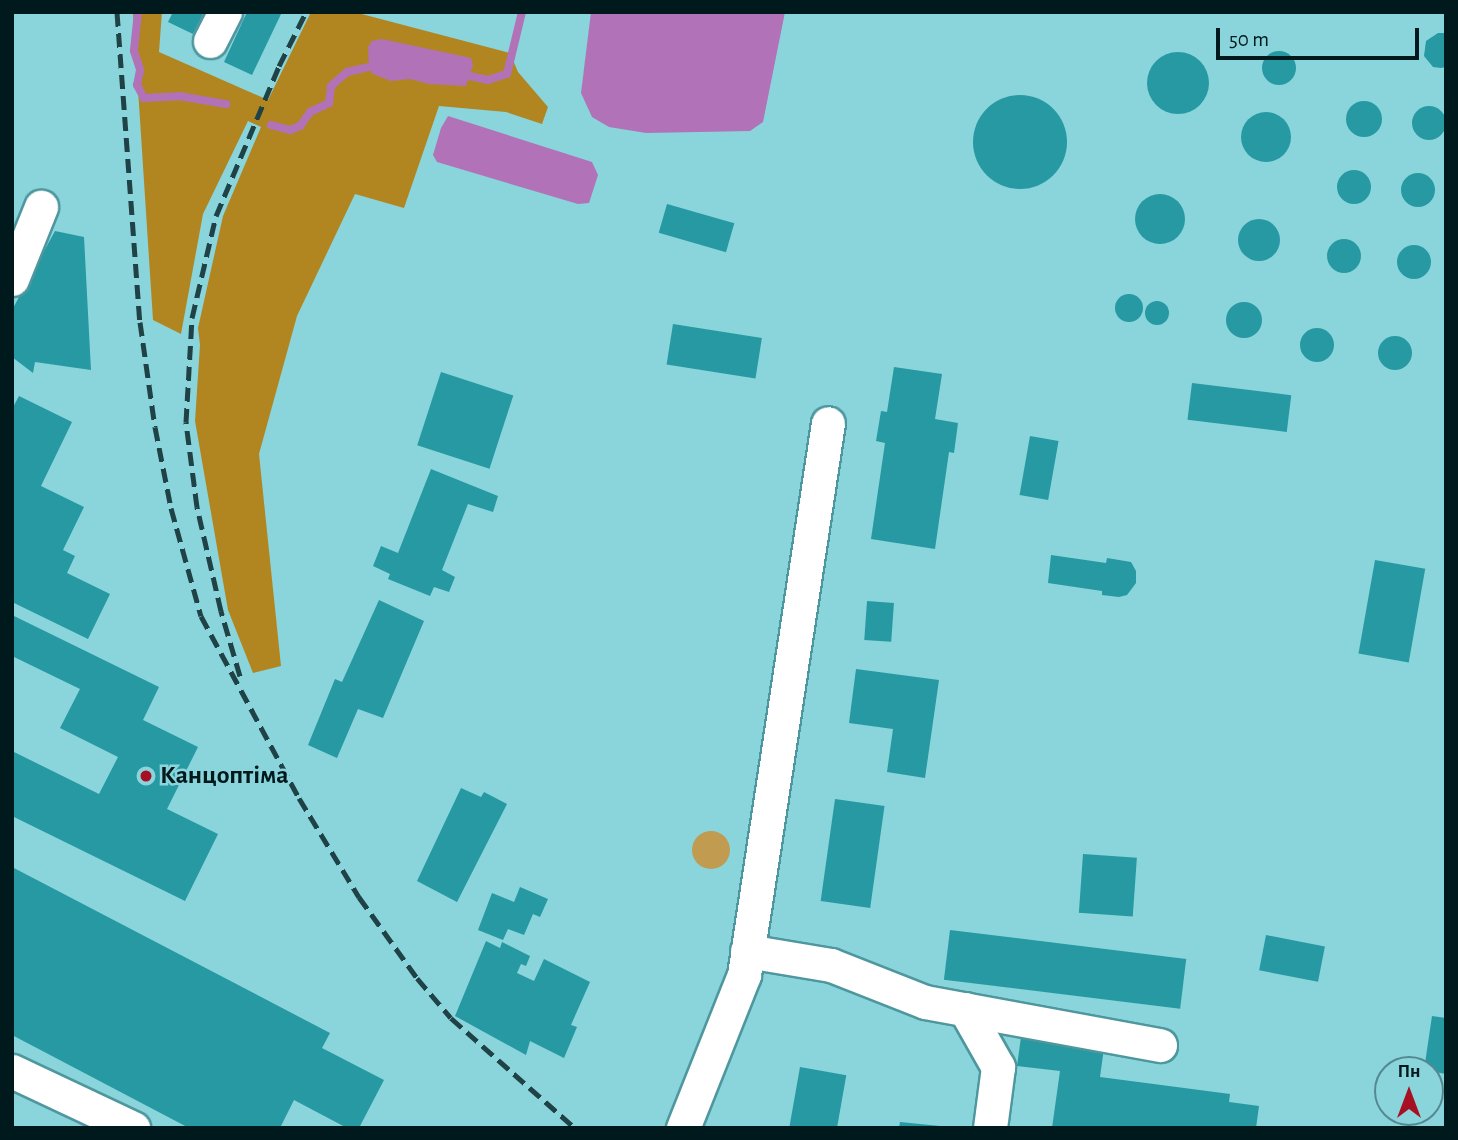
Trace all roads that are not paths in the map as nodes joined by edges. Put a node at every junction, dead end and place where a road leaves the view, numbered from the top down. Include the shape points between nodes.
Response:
1 (41, 207) dead end
2 (12, 279) edge
3 (828, 423) dead end
4 (747, 951) junction
5 (965, 1009) junction
6 (1160, 1045) dead end
7 (12, 1071) edge
8 (133, 1128) edge
9 (683, 1128) edge
10 (990, 1128) edge

1 - 2 street
3 - 4 street
4 - 5 street via 831,965 925,1002
4 - 9 street via 744,975
5 - 6 street
5 - 10 street via 998,1067
7 - 8 street

